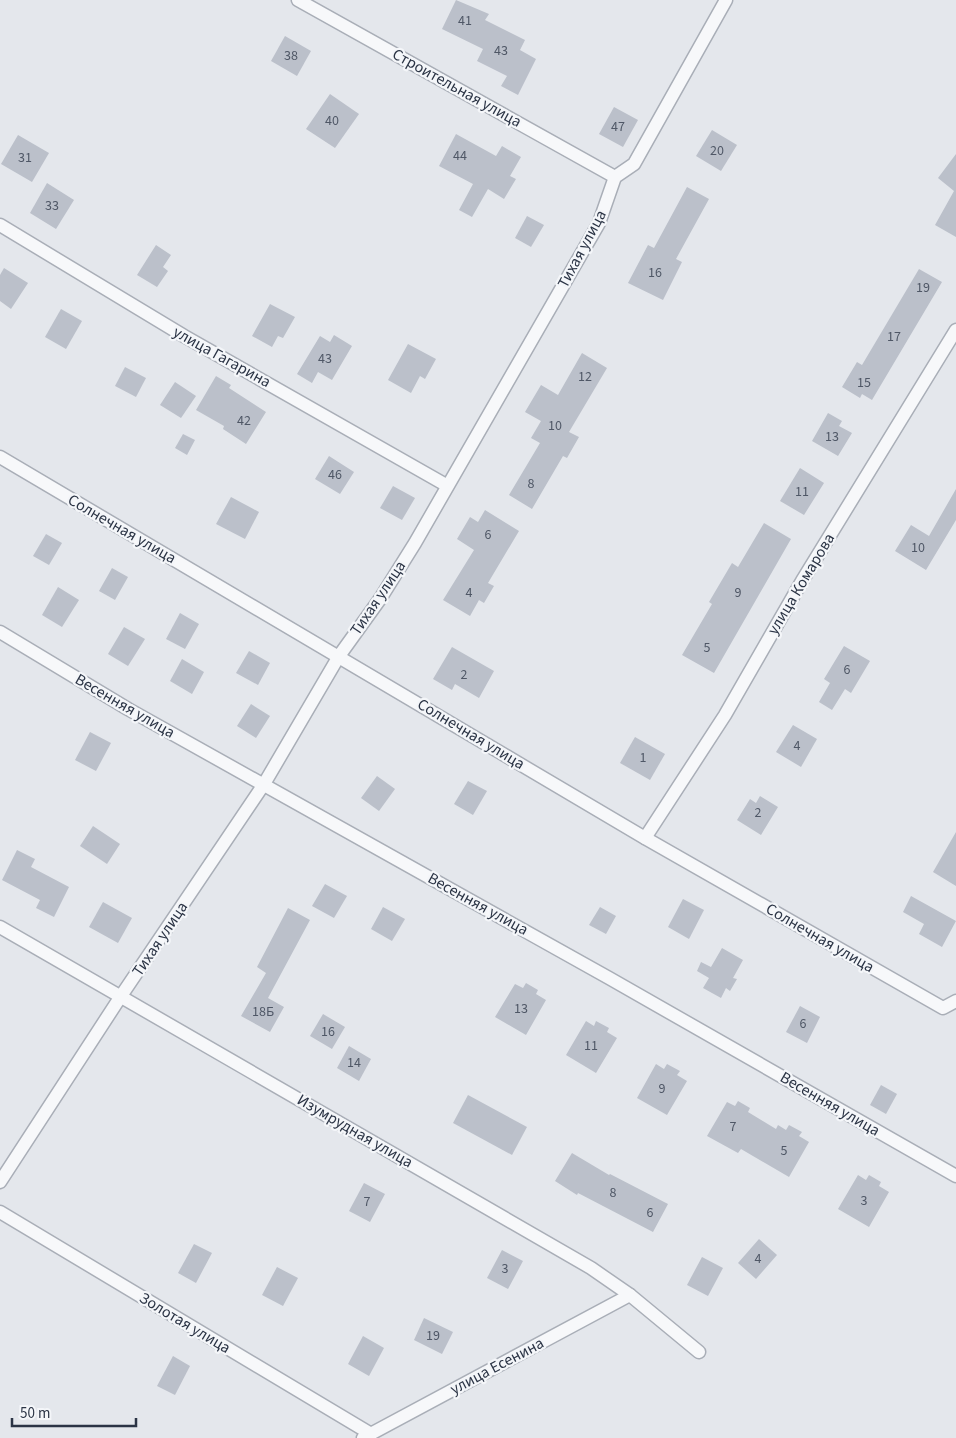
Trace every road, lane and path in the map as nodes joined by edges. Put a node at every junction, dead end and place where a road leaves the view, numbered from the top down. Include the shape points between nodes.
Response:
1 (298, 0) edge
2 (726, 0) edge
3 (615, 177) junction
4 (0, 225) edge
5 (956, 330) edge
6 (0, 457) edge
7 (446, 485) junction
8 (0, 632) edge
9 (339, 656) junction
10 (264, 784) junction
11 (645, 838) junction
12 (0, 926) edge
13 (121, 996) junction
14 (956, 1001) edge
15 (956, 1176) edge
16 (0, 1182) edge
17 (0, 1212) edge
18 (630, 1295) junction
19 (699, 1352) dead end
20 (367, 1436) edge

1 - 3 street, Строительная улица
2 - 3 street via 634,164
3 - 7 street, Тихая улица via 599,222
4 - 7 street, улица Гагарина via 184,336
5 - 11 street, улица Комарова via 802,581 725,715
6 - 9 street, Солнечная улица
7 - 9 street, Тихая улица via 400,567
8 - 10 street, Весенняя улица via 128,709
9 - 10 street, Тихая улица
9 - 11 street, Солнечная улица
10 - 13 street, Тихая улица
10 - 15 street, Весенняя улица
11 - 14 street, Солнечная улица via 943,1008
12 - 13 street, Изумрудная улица
13 - 16 street, Тихая улица
13 - 18 street, Изумрудная улица via 583,1263
17 - 20 street, Золотая улица
18 - 19 street, Изумрудная улица
18 - 20 street, улица Есенина

